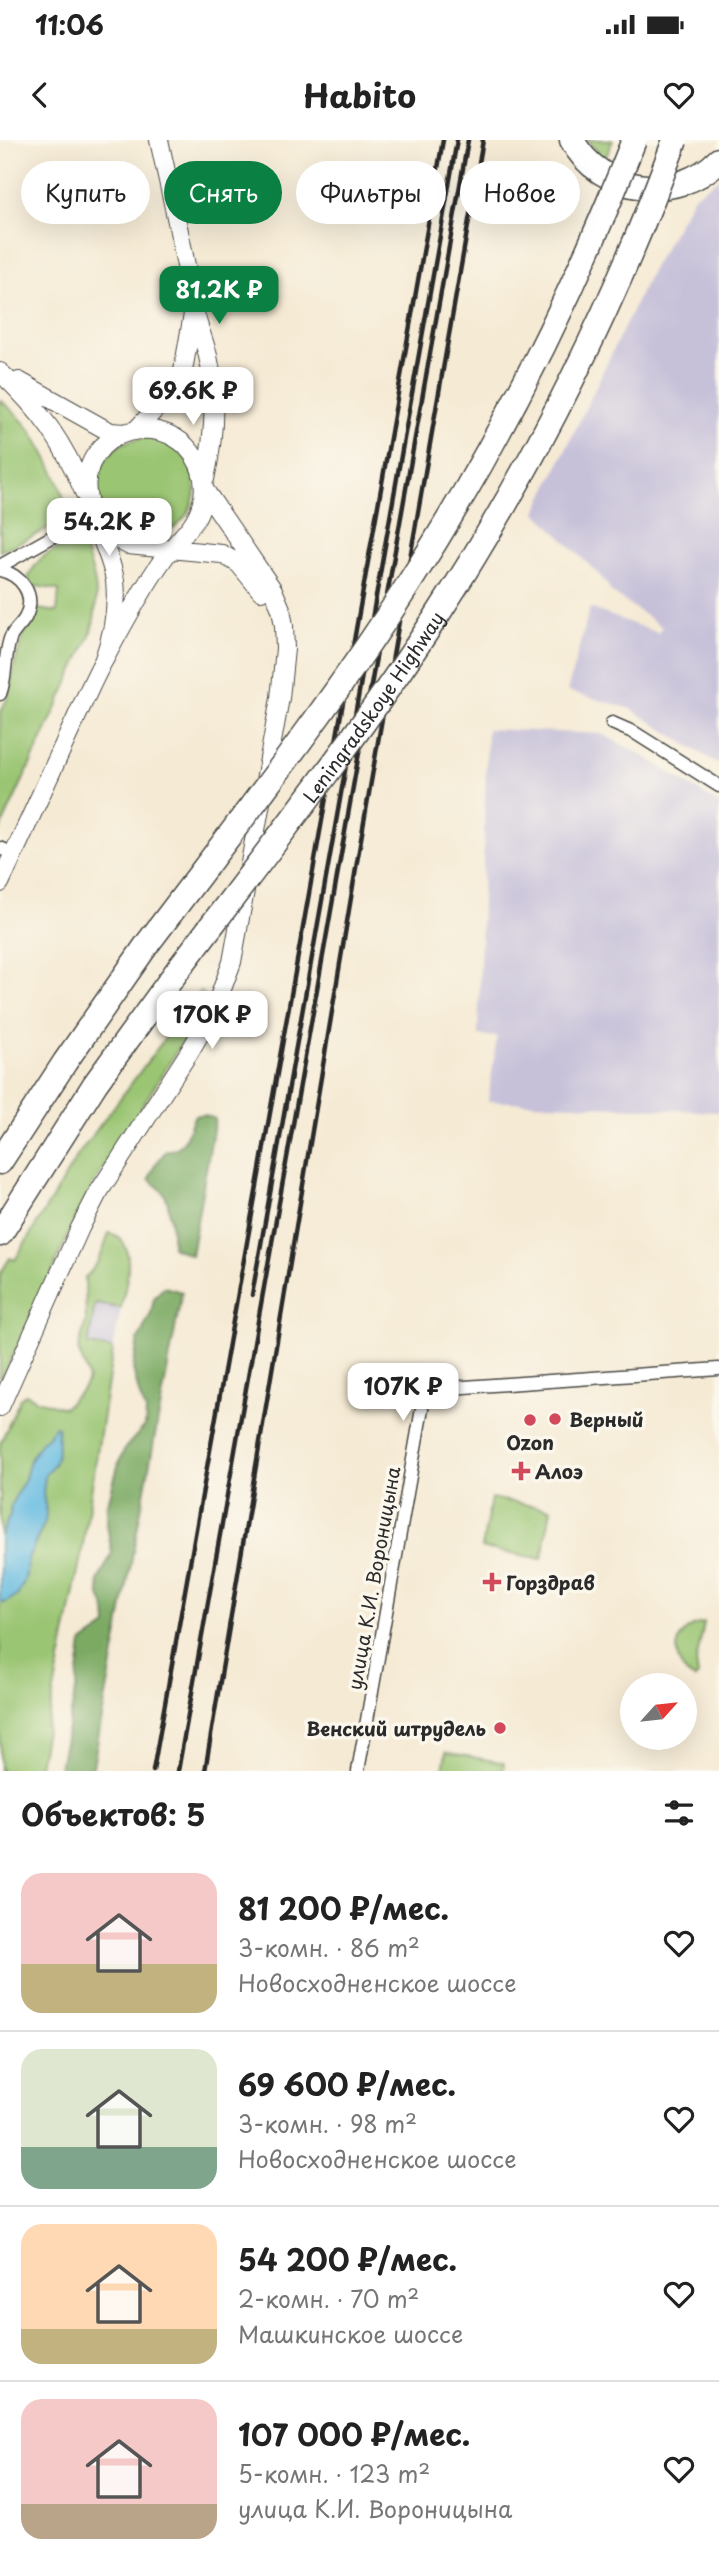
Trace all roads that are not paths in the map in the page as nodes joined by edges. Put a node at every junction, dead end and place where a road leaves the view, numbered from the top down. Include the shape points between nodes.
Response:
1 (159, 140) edge
2 (572, 140) edge
3 (634, 140) edge
4 (675, 140) edge
5 (719, 160) edge
6 (194, 307) junction
7 (0, 371) edge
8 (130, 431) junction
9 (204, 486) junction
10 (87, 500) junction
11 (94, 520) junction
12 (182, 535) junction
13 (149, 548) junction
14 (170, 550) junction
15 (0, 568) edge
16 (14, 630) junction
17 (0, 634) edge
18 (285, 649) junction
19 (104, 659) junction
20 (0, 694) edge
21 (612, 723) dead end
22 (719, 786) edge
23 (7, 851) edge
24 (0, 883) edge
25 (0, 1162) edge
26 (0, 1234) edge
27 (719, 1368) edge
28 (0, 1407) edge
29 (358, 1771) edge

1 - 6 main road
2 - 5 highway via 583,157 606,175 647,188 690,180
3 - 25 highway, Leningradskoye Highway, bridge via 576,277 459,503 329,702 148,943
4 - 26 highway, Leningradskoye Highway, bridge via 645,221 547,428 436,617 358,731 95,1084
6 - 8 main road via 183,371 172,391
6 - 9 main road via 215,403
7 - 8 main road via 101,428
7 - 10 main road via 51,427
8 - 9 main road via 157,430 177,439 198,462
8 - 10 main road via 107,443 93,459 86,479
9 - 12 main road via 196,519
9 - 18 main road via 273,590 281,609
10 - 11 main road
11 - 13 main road via 118,541
11 - 15 street via 50,538
11 - 19 main road via 115,582 115,613
12 - 13 main road
12 - 14 main road
13 - 14 main road
14 - 18 main road via 222,554 239,564 269,603
14 - 19 main road
15 - 16 street via 25,584 30,601 26,618
16 - 17 street
16 - 20 street
18 - 28 main road via 241,922 219,997 190,1051 98,1194
19 - 23 main road
21 - 22 street
23 - 24 main road
27 - 29 street, улица К.И. Вороницына via 429,1391 424,1397

